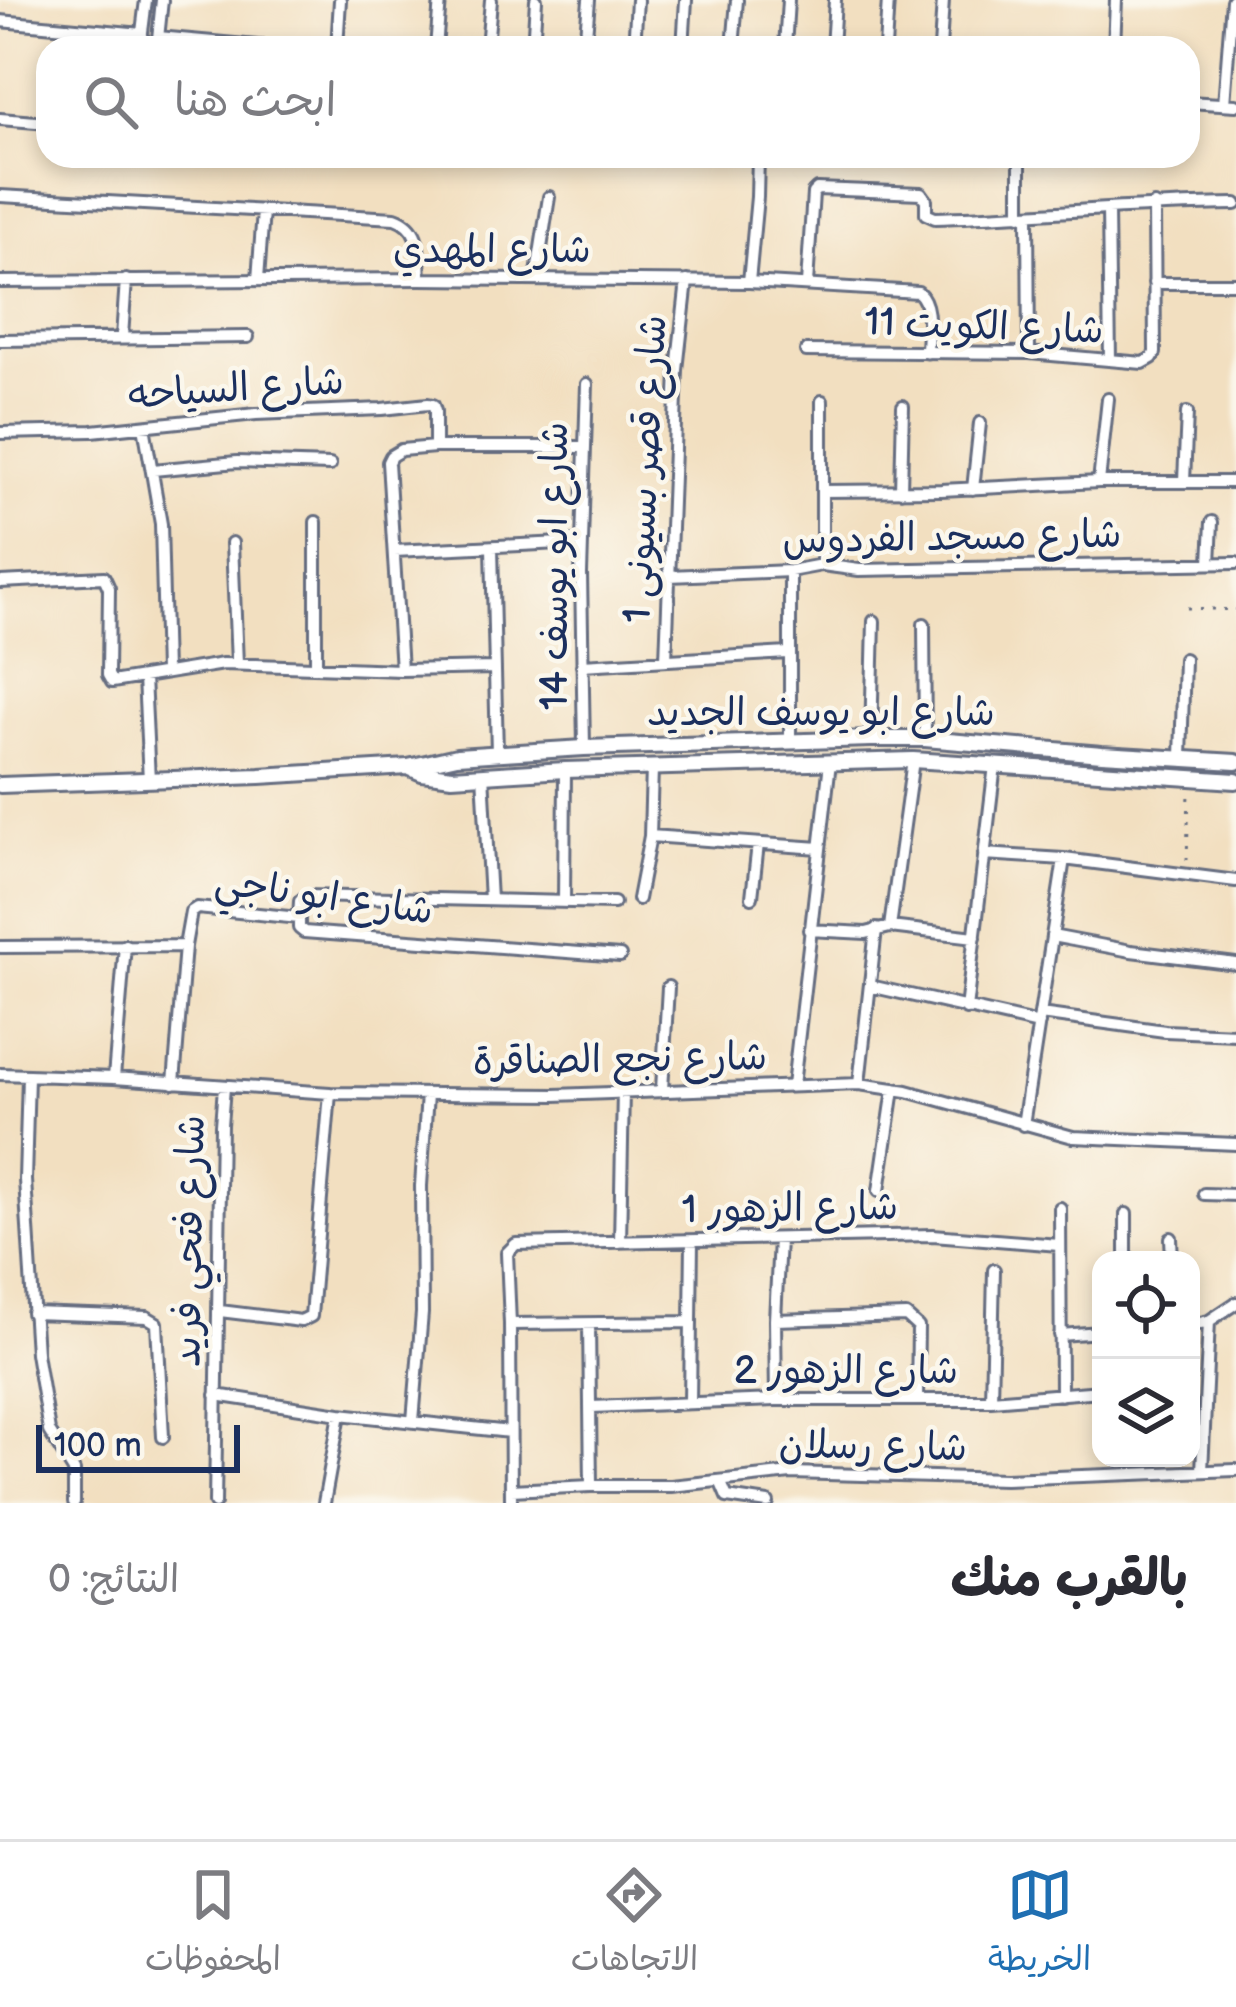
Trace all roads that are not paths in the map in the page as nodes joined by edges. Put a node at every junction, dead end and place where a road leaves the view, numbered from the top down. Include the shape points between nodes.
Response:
1 (146, 0) edge
2 (162, 0) edge
3 (340, 0) edge
4 (440, 0) edge
5 (490, 0) edge
6 (536, 0) edge
7 (589, 0) edge
8 (637, 0) edge
9 (686, 0) edge
10 (737, 0) edge
11 (788, 0) edge
12 (835, 0) edge
13 (888, 0) edge
14 (944, 0) edge
15 (1116, 0) edge
16 (1232, 0) edge
17 (0, 21) edge
18 (106, 36) edge
19 (142, 36) edge
20 (158, 36) edge
21 (338, 36) edge
22 (437, 36) edge
23 (488, 36) edge
24 (534, 36) edge
25 (586, 36) edge
26 (635, 36) edge
27 (684, 36) edge
28 (734, 36) edge
29 (786, 36) edge
30 (833, 36) edge
31 (886, 36) edge
32 (941, 36) edge
33 (1114, 36) edge
34 (1200, 103) edge
35 (1230, 104) edge
36 (0, 119) edge
37 (36, 122) edge
38 (758, 168) edge
39 (1021, 168) edge
40 (0, 196) edge
41 (549, 197) dead end
42 (1236, 204) edge
43 (1154, 205) junction
44 (1108, 209) junction
45 (263, 211) junction
46 (1024, 215) junction
47 (420, 279) junction
48 (126, 280) junction
49 (258, 280) junction
50 (536, 280) junction
51 (687, 281) junction
52 (0, 282) edge
53 (748, 282) junction
54 (1154, 283) junction
55 (1236, 283) edge
56 (807, 284) junction
57 (248, 337) dead end
58 (122, 338) junction
59 (0, 340) edge
60 (806, 351) dead end
61 (927, 353) junction
62 (1029, 353) junction
63 (1110, 361) junction
64 (587, 384) dead end
65 (1108, 399) dead end
66 (822, 401) dead end
67 (903, 406) dead end
68 (1186, 413) dead end
69 (980, 422) dead end
70 (143, 426) junction
71 (0, 433) edge
72 (585, 447) junction
73 (435, 448) junction
74 (330, 464) dead end
75 (153, 470) junction
76 (1099, 482) junction
77 (1184, 482) junction
78 (1236, 482) edge
79 (973, 489) junction
80 (822, 491) junction
81 (901, 491) junction
82 (316, 521) dead end
83 (1212, 522) dead end
84 (582, 542) junction
85 (232, 543) dead end
86 (493, 547) junction
87 (394, 551) junction
88 (1210, 563) junction
89 (1236, 563) edge
90 (822, 565) junction
91 (790, 571) junction
92 (669, 576) junction
93 (0, 582) edge
94 (874, 621) dead end
95 (924, 624) dead end
96 (788, 653) junction
97 (1184, 659) dead end
98 (666, 660) junction
99 (238, 664) junction
100 (582, 664) junction
101 (316, 666) junction
102 (495, 668) junction
103 (401, 670) junction
104 (165, 672) junction
105 (144, 679) junction
106 (871, 739) junction
107 (925, 739) junction
108 (790, 741) junction
109 (584, 748) junction
110 (496, 753) junction
111 (1102, 754) junction
112 (468, 755) junction
113 (1181, 758) junction
114 (914, 760) junction
115 (1236, 761) edge
116 (830, 762) junction
117 (995, 765) junction
118 (408, 767) junction
119 (652, 768) junction
120 (565, 770) junction
121 (1101, 773) junction
122 (475, 775) junction
123 (149, 780) junction
124 (1236, 781) edge
125 (0, 785) edge
126 (650, 836) junction
127 (758, 844) junction
128 (820, 848) junction
129 (985, 854) junction
130 (1064, 859) junction
131 (1236, 881) edge
132 (752, 897) dead end
133 (638, 899) dead end
134 (490, 900) junction
135 (564, 902) junction
136 (614, 903) dead end
137 (298, 918) junction
138 (890, 927) junction
139 (876, 929) junction
140 (809, 931) junction
141 (1052, 936) junction
142 (974, 937) junction
143 (125, 945) junction
144 (185, 946) junction
145 (0, 947) edge
146 (620, 956) dead end
147 (1236, 964) edge
148 (870, 986) junction
149 (668, 987) dead end
150 (966, 1009) junction
151 (1039, 1019) junction
152 (1236, 1034) edge
153 (0, 1074) edge
154 (28, 1076) junction
155 (114, 1078) junction
156 (174, 1083) junction
157 (859, 1084) junction
158 (793, 1086) junction
159 (224, 1088) junction
160 (894, 1089) junction
161 (662, 1090) junction
162 (623, 1091) junction
163 (331, 1093) junction
164 (427, 1094) junction
165 (1023, 1125) junction
166 (1236, 1144) edge
167 (879, 1191) dead end
168 (1204, 1195) dead end
169 (1236, 1195) edge
170 (1060, 1208) dead end
171 (1126, 1214) dead end
172 (1171, 1238) dead end
173 (779, 1240) junction
174 (692, 1241) junction
175 (620, 1242) junction
176 (1059, 1245) junction
177 (1126, 1251) edge
178 (1172, 1251) edge
179 (994, 1270) dead end
180 (1236, 1303) edge
181 (220, 1311) junction
182 (32, 1313) junction
183 (775, 1320) junction
184 (691, 1322) junction
185 (1209, 1322) junction
186 (510, 1324) junction
187 (590, 1324) junction
188 (1200, 1324) edge
189 (1092, 1333) edge
190 (1060, 1335) junction
191 (1207, 1376) junction
192 (1200, 1377) edge
193 (1092, 1392) edge
194 (216, 1395) junction
195 (1060, 1395) junction
196 (776, 1400) junction
197 (917, 1400) junction
198 (991, 1400) junction
199 (690, 1403) junction
200 (591, 1407) junction
201 (340, 1414) junction
202 (413, 1421) junction
203 (510, 1432) junction
204 (163, 1437) dead end
205 (1236, 1470) edge
206 (1202, 1471) junction
207 (721, 1483) junction
208 (591, 1486) junction
209 (671, 1486) junction
210 (511, 1496) edge
211 (74, 1503) edge
212 (215, 1503) edge
213 (324, 1503) edge
214 (670, 1503) edge
215 (768, 1503) edge

1 - 19 street
2 - 20 street
3 - 21 street
4 - 22 street
5 - 23 street
6 - 24 street
7 - 25 street
8 - 26 street
9 - 27 street
10 - 28 street
11 - 29 street
12 - 30 street
13 - 31 street
14 - 32 street
15 - 33 street
16 - 35 street
17 - 18 street
34 - 35 street
36 - 37 street
38 - 53 street
39 - 46 street
40 - 45 street
41 - 50 street
42 - 43 street
43 - 44 street
43 - 54 street
44 - 46 street
44 - 63 street
45 - 47 street via 395,218 418,238
45 - 49 street
46 - 56 street via 932,218 921,194 814,191
46 - 62 street
47 - 49 street, شارع المهدي
47 - 50 street, شارع المهدي
48 - 49 street, شارع المهدي
48 - 52 street, شارع المهدي
48 - 58 street
50 - 51 street, شارع المهدي
51 - 53 street, شارع المهدي
51 - 92 street, شارع قصر بسيونى 1
53 - 56 street, شارع المهدي
54 - 55 street
54 - 63 street, شارع الكويت 11 via 1153,358
56 - 61 street, شارع المهدي via 924,296
57 - 58 street
58 - 59 street
60 - 61 street, شارع الكويت 11
61 - 62 street, شارع الكويت 11
62 - 63 street, شارع الكويت 11
64 - 72 street, شارع ابو يوسف 14
65 - 76 street
66 - 80 street
67 - 81 street
68 - 77 street
69 - 79 street
70 - 71 street, شارع السياحه
70 - 73 street, شارع السياحه via 428,404
70 - 75 street
72 - 73 street
72 - 84 street, شارع ابو يوسف 14
73 - 87 street via 401,450 388,462
74 - 75 street
75 - 104 street
76 - 77 street, شارع مسجد الفردوس
76 - 79 street, شارع مسجد الفردوس
77 - 78 street, شارع مسجد الفردوس
79 - 81 street, شارع مسجد الفردوس
80 - 81 street, شارع مسجد الفردوس
80 - 90 street
82 - 101 street
83 - 88 street
84 - 86 street
84 - 100 street, شارع ابو يوسف 14
85 - 99 street
86 - 87 street
86 - 102 street
87 - 103 street
88 - 89 street, شارع مسجد الفردوس
88 - 90 street, شارع مسجد الفردوس
90 - 91 street, شارع مسجد الفردوس
91 - 92 street, شارع مسجد الفردوس
91 - 96 street
92 - 98 street, شارع قصر بسيونى 1
93 - 105 street via 104,577 108,675 112,682
94 - 106 street
95 - 107 street
96 - 98 street
96 - 108 street
97 - 113 street
98 - 100 street
99 - 101 street
99 - 104 street
100 - 109 street, شارع ابو يوسف 14
101 - 103 street
102 - 103 street
102 - 110 street
104 - 105 street
105 - 123 street
106 - 107 street, شارع ابو يوسف الجديد
106 - 108 street, شارع ابو يوسف الجديد
107 - 111 street, شارع ابو يوسف الجديد
108 - 109 street, شارع ابو يوسف الجديد
109 - 110 street, شارع ابو يوسف الجديد
110 - 112 street, شارع ابو يوسف الجديد
111 - 113 street, شارع ابو يوسف الجديد
111 - 121 street
112 - 118 street, شارع ابو يوسف الجديد
112 - 122 street via 459,768
113 - 115 street, شارع ابو يوسف الجديد
114 - 116 street, شارع ابو يوسف الجديد
114 - 117 street, شارع ابو يوسف الجديد
114 - 138 street
116 - 119 street, شارع ابو يوسف الجديد
116 - 128 street
117 - 121 street, شارع ابو يوسف الجديد
117 - 129 street
118 - 122 street, شارع ابو يوسف الجديد
118 - 123 street, شارع ابو يوسف الجديد
119 - 120 street, شارع ابو يوسف الجديد
119 - 126 street
120 - 122 street, شارع ابو يوسف الجديد
120 - 135 street
121 - 124 street, شارع ابو يوسف الجديد
122 - 134 street
123 - 125 street, شارع ابو يوسف الجديد
126 - 127 street
126 - 133 street
127 - 128 street
127 - 132 street
128 - 140 street
129 - 130 street
129 - 142 street
130 - 131 street
130 - 141 street
134 - 135 street
134 - 137 street via 304,896
135 - 136 street
137 - 144 street, شارع ابو ناجي via 197,908
137 - 146 street, شارع ابو ناجي via 304,932
138 - 139 street
138 - 142 street
139 - 140 street
139 - 148 street
140 - 158 street
141 - 147 street
141 - 151 street
142 - 150 street
143 - 144 street
143 - 145 street
143 - 155 street
144 - 156 street, شارع ابو ناجي
148 - 150 street
148 - 157 street
149 - 161 street
150 - 151 street
151 - 152 street
151 - 165 street
153 - 154 street, شارع نجع الصناقرة
154 - 155 street, شارع نجع الصناقرة
154 - 182 street
155 - 156 street, شارع نجع الصناقرة
156 - 159 street, شارع نجع الصناقرة
157 - 158 street, شارع نجع الصناقرة
157 - 160 street, شارع نجع الصناقرة
158 - 161 street, شارع نجع الصناقرة
159 - 163 street, شارع نجع الصناقرة
159 - 181 street, شارع فتحي فريد
160 - 165 street, شارع نجع الصناقرة
160 - 167 street
161 - 162 street, شارع نجع الصناقرة
162 - 164 street, شارع نجع الصناقرة
162 - 175 street
163 - 164 street, شارع نجع الصناقرة
163 - 181 street via 311,1316
164 - 202 street
165 - 166 street, شارع نجع الصناقرة via 1073,1137
168 - 169 street
170 - 176 street
171 - 177 street
172 - 178 street
173 - 174 street, شارع الزهور 1
173 - 176 street, شارع الزهور 1 via 933,1235
173 - 183 street
174 - 175 street, شارع الزهور 1
174 - 184 street
175 - 186 street, شارع الزهور 1 via 510,1247
176 - 190 street
179 - 198 street
180 - 185 street
181 - 194 street, شارع فتحي فريد
182 - 204 street via 157,1323
182 - 211 street via 49,1432 74,1472
183 - 196 street
183 - 197 street via 906,1316 918,1327
184 - 187 street
184 - 199 street
185 - 188 street
185 - 191 street
186 - 187 street
186 - 203 street
187 - 200 street
189 - 190 street
190 - 195 street
191 - 192 street
191 - 206 street
193 - 195 street, شارع الزهور 2
194 - 201 street
194 - 212 street, شارع فتحي فريد
195 - 198 street, شارع الزهور 2
196 - 197 street, شارع الزهور 2
196 - 199 street, شارع الزهور 2
197 - 198 street, شارع الزهور 2
199 - 200 street, شارع الزهور 2
200 - 208 street
201 - 202 street
201 - 213 street
202 - 203 street
203 - 210 street
205 - 206 street, شارع رسلان
206 - 207 street, شارع رسلان via 1005,1479 791,1473
207 - 209 street, شارع رسلان
207 - 215 street via 731,1498
208 - 209 street, شارع رسلان
208 - 210 street, شارع رسلان
209 - 214 street

